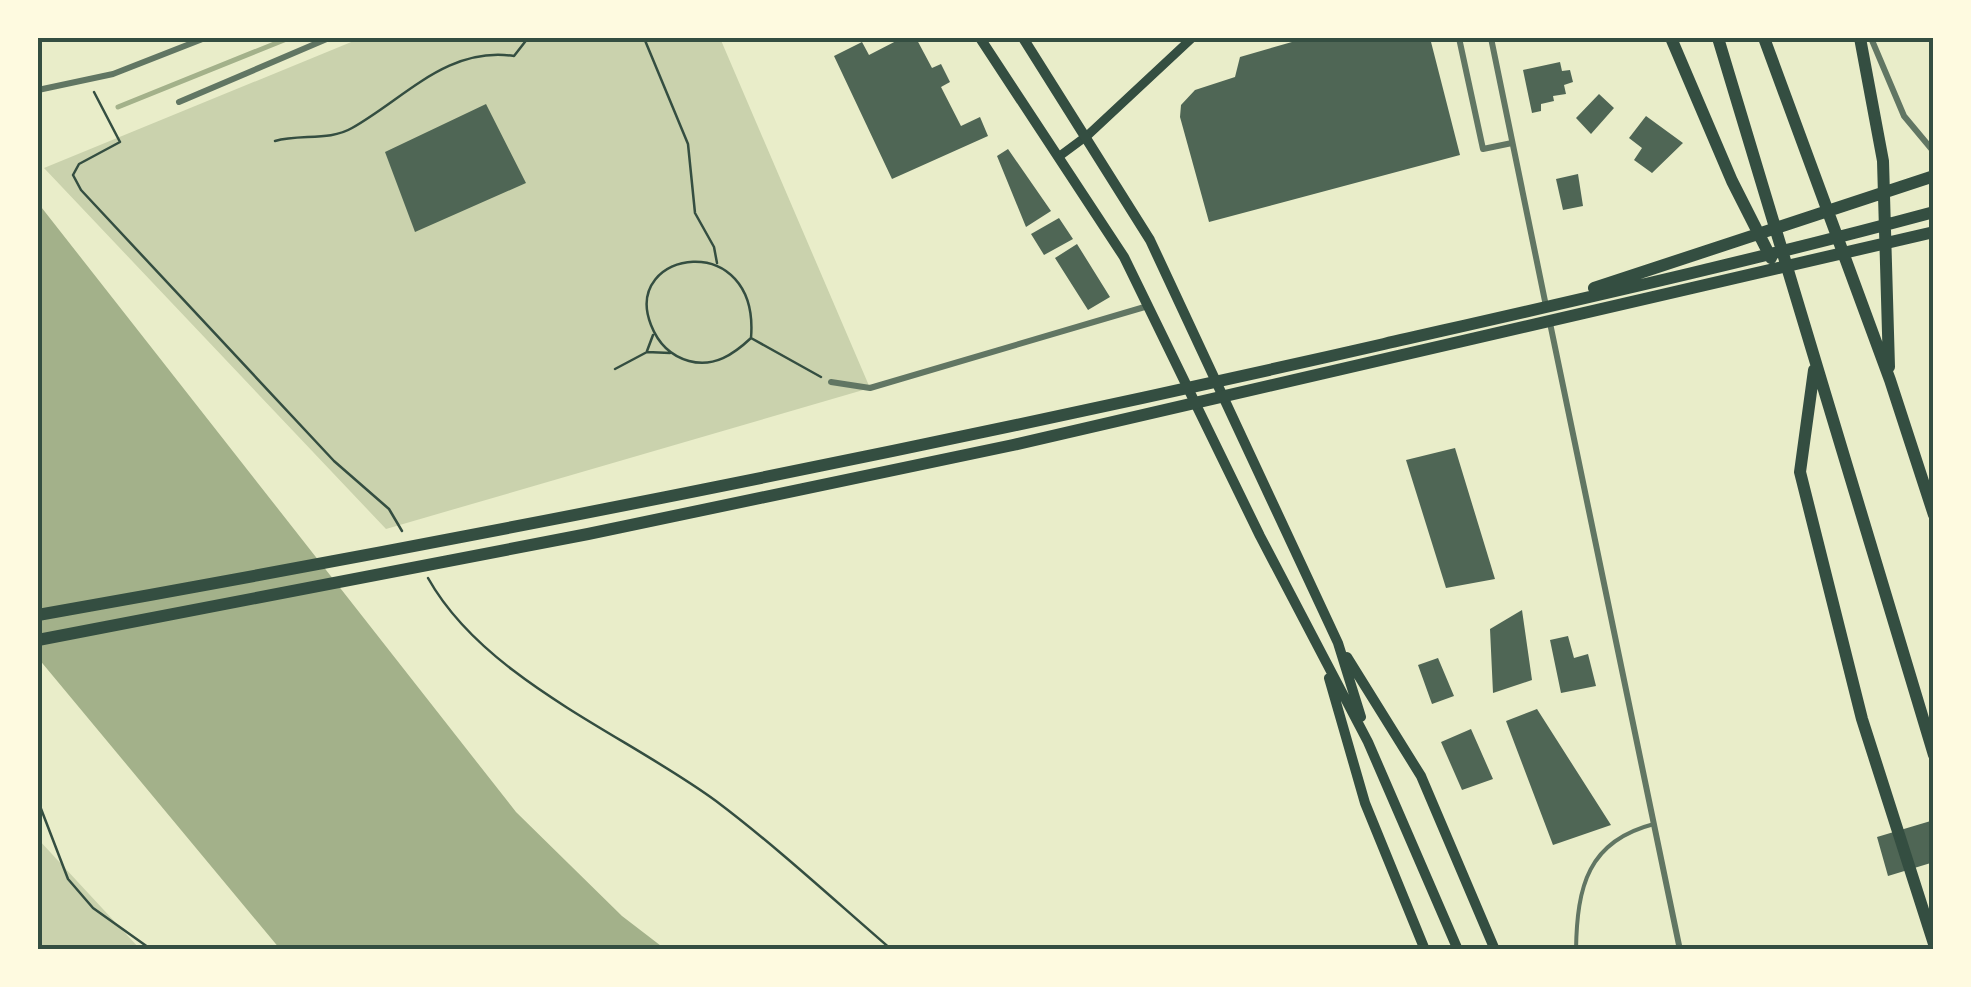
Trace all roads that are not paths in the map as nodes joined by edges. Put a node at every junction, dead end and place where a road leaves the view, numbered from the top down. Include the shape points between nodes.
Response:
1 (205, 38) edge
2 (329, 38) edge
3 (980, 38) edge
4 (1023, 38) edge
5 (1192, 38) edge
6 (1459, 38) edge
7 (1490, 38) edge
8 (1672, 38) edge
9 (1718, 38) edge
10 (1764, 38) edge
11 (1860, 38) edge
12 (1871, 38) edge
13 (38, 90) edge
14 (179, 102) dead end
15 (1088, 135) junction
16 (1512, 143) junction
17 (1934, 152) edge
18 (1061, 154) junction
19 (1934, 176) edge
20 (1934, 212) edge
21 (1934, 235) edge
22 (1148, 306) junction
23 (1518, 314) junction
24 (1803, 320) junction
25 (1815, 362) junction
26 (1890, 380) junction
27 (832, 382) road end
28 (1934, 515) edge
29 (38, 615) edge
30 (38, 640) edge
31 (1338, 643) junction
32 (1322, 653) junction
33 (1368, 742) junction
34 (1934, 754) edge
35 (1654, 824) junction
36 (1934, 944) edge
37 (1424, 950) edge
38 (1458, 950) edge
39 (1495, 950) edge
40 (1576, 950) edge
41 (1680, 950) edge

1 - 13 street via 114,74
2 - 14 street
3 - 18 main road
4 - 15 main road
5 - 15 main road
6 - 16 street via 1483,149
7 - 16 street
8 - 24 highway via 1732,181
9 - 24 highway
10 - 26 highway
11 - 26 highway via 1883,161
12 - 17 street via 1904,116
15 - 18 main road
15 - 31 main road via 1171,282
16 - 35 street
18 - 22 main road
19 - 23 highway
20 - 23 highway
21 - 30 highway via 1013,445
22 - 27 street via 870,388
22 - 32 main road
23 - 29 highway via 962,439 414,549
24 - 25 highway
25 - 34 highway
25 - 36 highway via 1800,472 1862,719
26 - 28 highway
31 - 33 main road
31 - 39 main road via 1421,776
32 - 33 main road
32 - 37 main road via 1365,803
33 - 38 main road
35 - 40 lane via 1622,832 1594,858 1576,915
35 - 41 street

